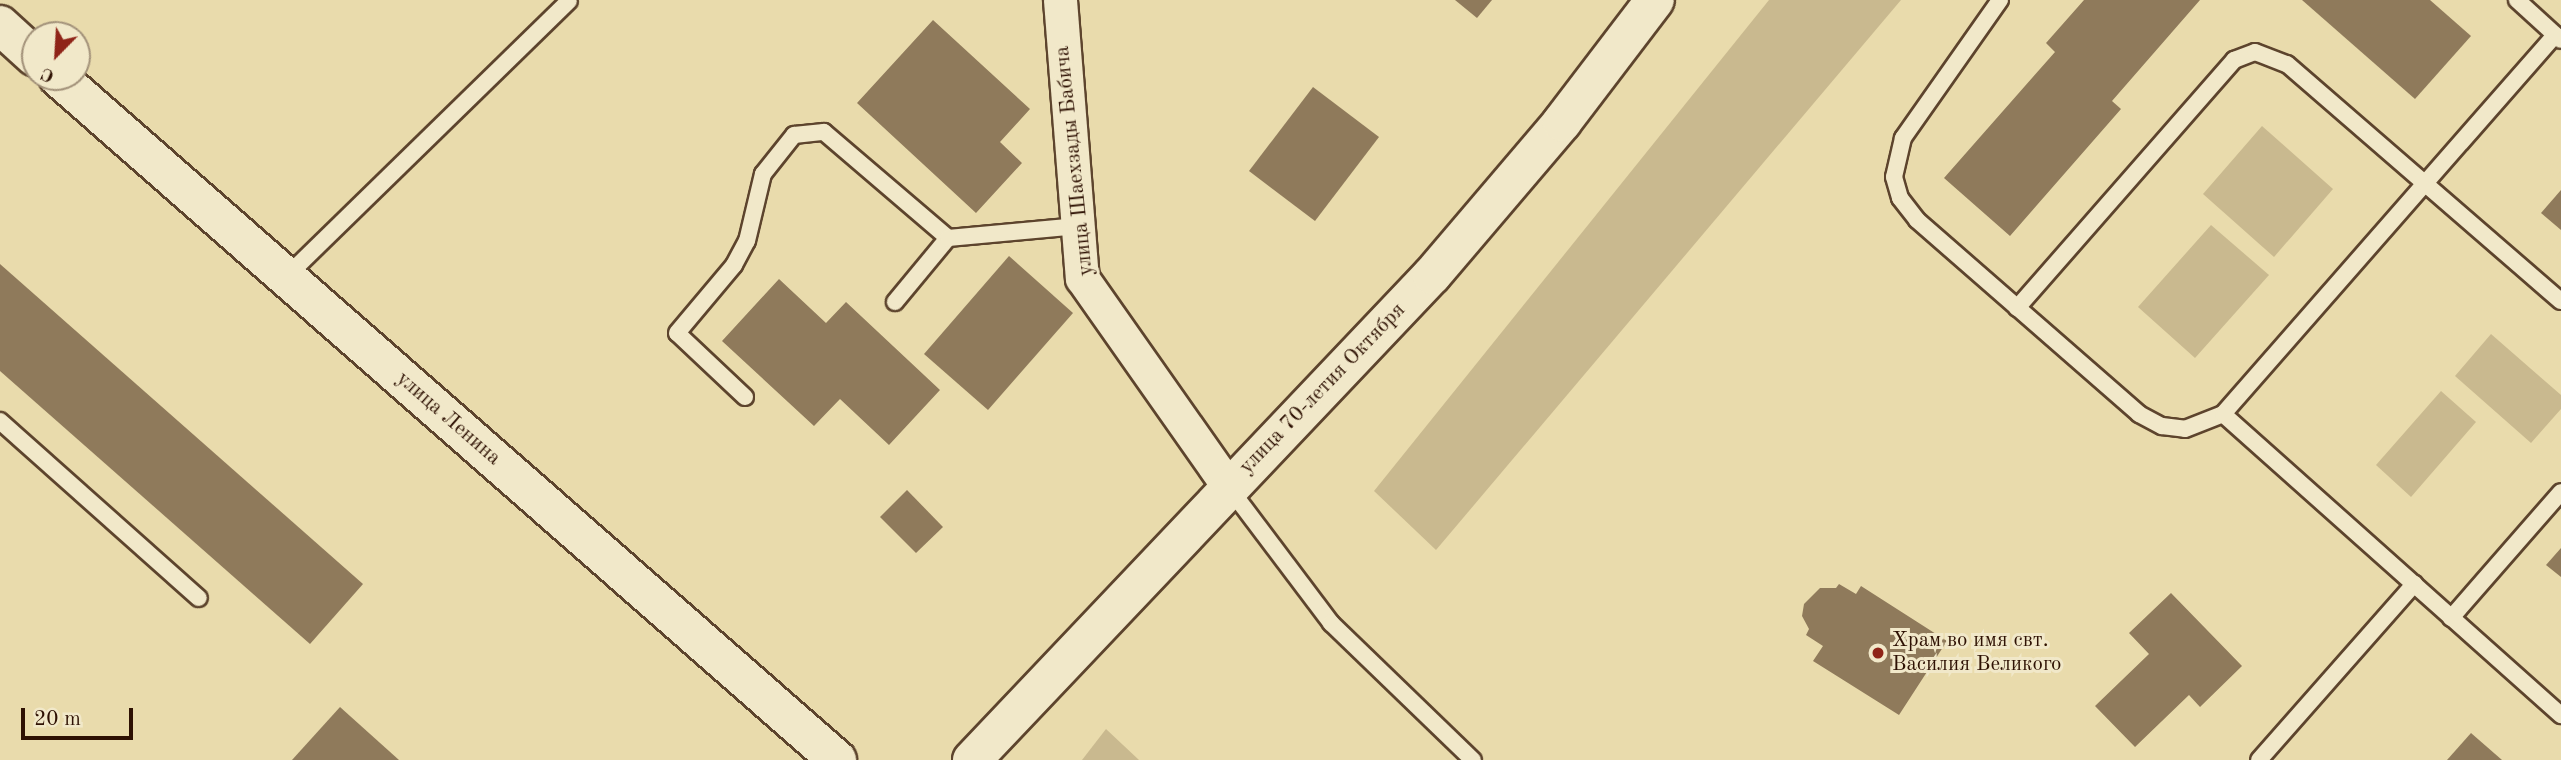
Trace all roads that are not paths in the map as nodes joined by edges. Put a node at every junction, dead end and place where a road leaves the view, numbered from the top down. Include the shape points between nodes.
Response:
1 (1060, 0) edge
2 (1655, 0) edge
3 (2000, 0) edge
4 (2516, 0) edge
5 (569, 1) edge
6 (0, 25) edge
7 (2558, 37) edge
8 (21, 44) edge
9 (74, 91) edge
10 (2425, 183) junction
11 (1078, 226) junction
12 (948, 239) junction
13 (286, 277) junction
14 (2561, 301) edge
15 (895, 302) dead end
16 (2017, 307) junction
17 (745, 397) dead end
18 (2223, 414) junction
19 (0, 421) edge
20 (1229, 487) junction
21 (2561, 492) edge
22 (2414, 584) junction
23 (199, 598) dead end
24 (2451, 618) junction
25 (2561, 715) edge
26 (2263, 759) edge
27 (837, 760) edge
28 (972, 760) edge
29 (1473, 760) edge

1 - 11 street, улица Шаехзады Бабича
2 - 20 main road, улица 70-летия Октября via 1562,122 1432,275
3 - 16 lane via 1903,138 1894,177 1899,198 1917,220
4 - 7 lane
5 - 13 lane
6 - 8 main road
7 - 10 lane
9 - 13 main road, улица Ленина
10 - 14 lane
10 - 16 lane via 2277,56 2242,55
10 - 18 lane
11 - 12 lane
11 - 20 street, улица Шаехзады Бабича via 1082,278
12 - 15 lane
12 - 17 lane via 824,132 793,135 762,174 747,241 734,265 677,333
13 - 27 main road, улица Ленина
16 - 18 lane via 2139,414 2162,426 2185,429
18 - 22 lane
19 - 23 lane
20 - 28 main road, улица 70-летия Октября
20 - 29 lane via 1331,623
21 - 24 lane
22 - 24 lane
22 - 26 lane
24 - 25 lane

